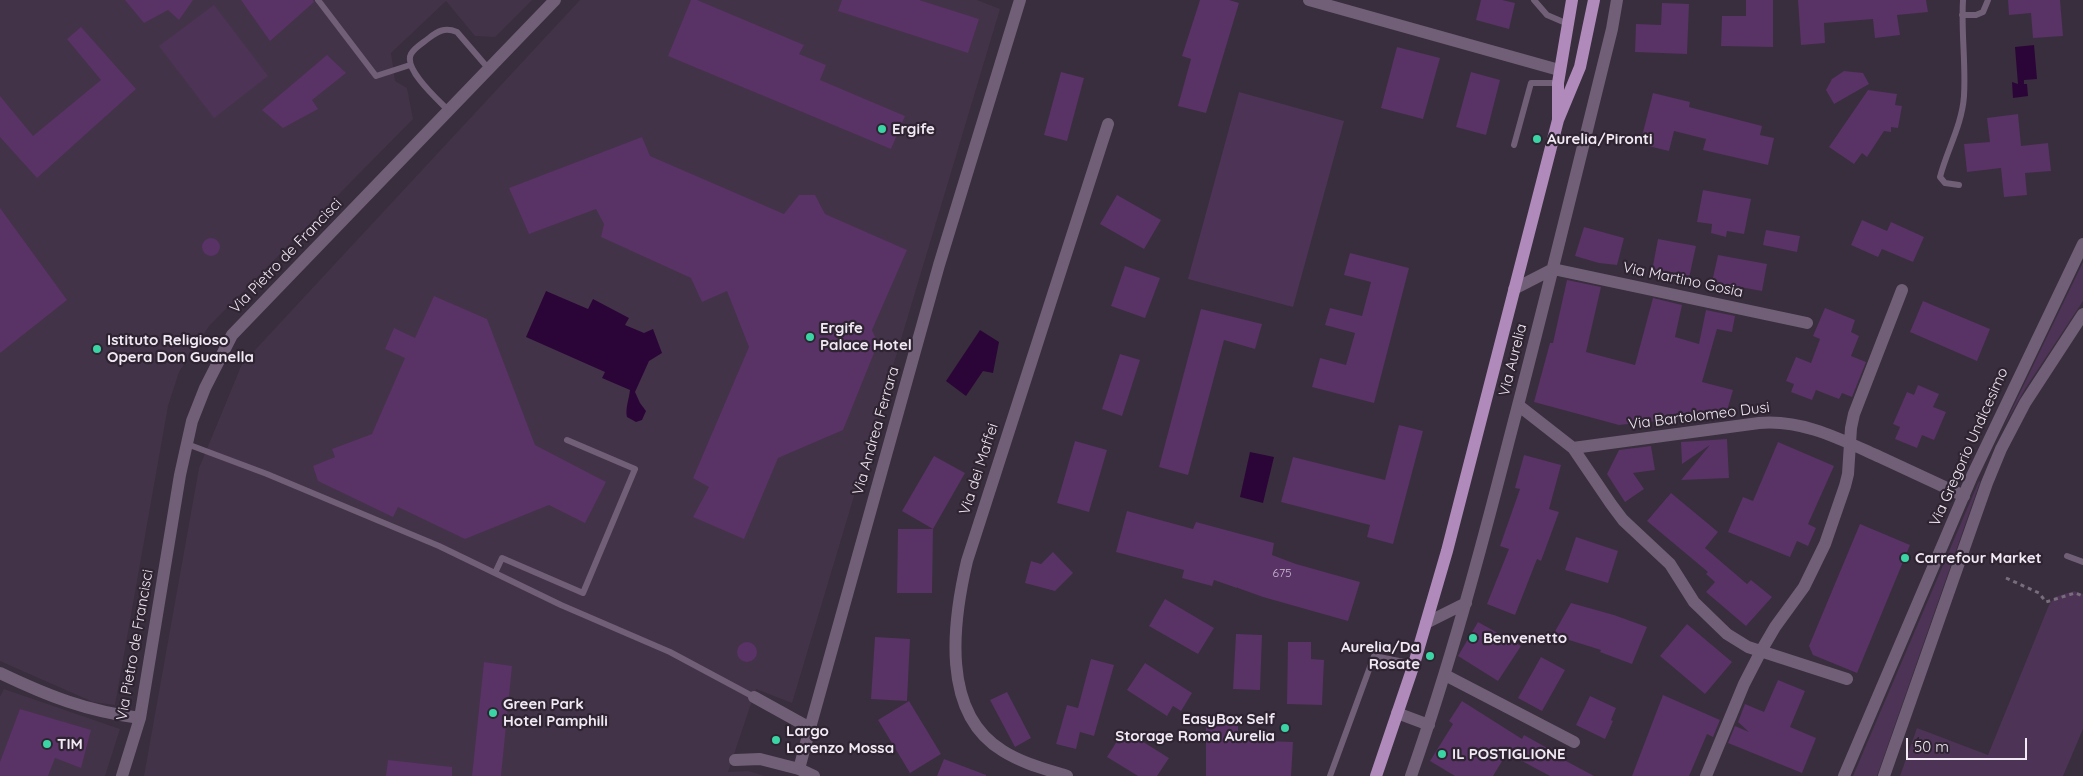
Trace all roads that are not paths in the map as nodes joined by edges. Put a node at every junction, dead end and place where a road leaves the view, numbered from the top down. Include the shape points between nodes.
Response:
1 (318, 0) edge
2 (555, 0) edge
3 (1020, 0) edge
4 (1309, 0) edge
5 (1534, 0) edge
6 (1572, 0) edge
7 (1594, 0) edge
8 (1617, 0) edge
9 (1963, 0) edge
10 (1988, 0) edge
11 (1962, 15) junction
12 (1568, 24) junction
13 (410, 65) junction
14 (488, 68) junction
15 (1558, 76) junction
16 (448, 110) junction
17 (1558, 120) junction
18 (1108, 124) dead end
19 (1514, 144) dead end
20 (1959, 185) dead end
21 (2083, 244) edge
22 (1553, 269) junction
23 (1514, 289) junction
24 (1902, 290) dead end
25 (2083, 314) edge
26 (1807, 324) dead end
27 (1518, 405) junction
28 (567, 440) dead end
29 (1850, 443) junction
30 (187, 444) junction
31 (1573, 448) junction
32 (1964, 496) junction
33 (2067, 556) dead end
34 (2083, 562) edge
35 (496, 574) junction
36 (1466, 603) junction
37 (1426, 623) junction
38 (1760, 651) junction
39 (1414, 664) junction
40 (0, 673) edge
41 (1446, 675) junction
42 (1847, 679) dead end
43 (754, 697) joint
44 (1397, 713) junction
45 (140, 718) junction
46 (1429, 725) junction
47 (810, 728) junction
48 (1574, 742) dead end
49 (735, 760) dead end
50 (798, 769) junction
51 (122, 776) edge
52 (814, 776) edge
53 (1067, 776) edge
54 (1330, 776) edge
55 (1376, 776) edge
56 (1411, 776) edge
57 (1706, 776) edge
58 (1844, 776) edge
59 (1884, 776) edge

1 - 13 lane via 376,76
2 - 14 street, Via Pietro de Francisci
3 - 47 street, Via Andrea Ferrara via 936,275
4 - 15 street
5 - 12 lane via 1547,15
6 - 12 main road, Via Aurelia
7 - 17 main road, Via Aurelia via 1580,67
8 - 22 street, Via Aurelia
9 - 11 lane
10 - 11 lane via 1983,12
11 - 20 lane via 1964,97 1959,124 1940,177 1945,183
12 - 15 main road, Via Aurelia
13 - 14 lane via 411,54 417,48 438,31 450,29 457,32
13 - 16 lane via 424,86
14 - 16 street, Via Pietro de Francisci
15 - 17 main road, Via Aurelia
15 - 19 lane via 1531,83
16 - 30 street, Via Pietro de Francisci via 232,335 202,396
17 - 23 main road, Via Aurelia
18 - 53 street, Via dei Maffei via 967,561 956,614 955,651 962,695 978,731 1011,756
21 - 32 street, Via Gregorio Undicesimo
22 - 23 street
22 - 26 street, Via Martino Gosia
22 - 27 street, Via Aurelia
23 - 37 main road, Via Aurelia
24 - 29 street via 1854,414
25 - 59 street, Via Gregorio Undicesimo via 2025,403 1999,454
27 - 31 street
27 - 36 street, Via Aurelia
28 - 35 lane via 635,469 583,593 502,558
29 - 31 street, Via Bartolomeo Dusi via 1802,426 1772,422
29 - 32 street, Via Bartolomeo Dusi
29 - 38 street via 1846,486 1826,544 1804,587
30 - 35 lane via 430,542
30 - 45 street, Via Pietro de Francisci
31 - 38 street via 1623,520 1670,564 1694,602 1733,638
32 - 58 street, Via Gregorio Undicesimo
33 - 34 lane
35 - 43 lane via 670,652
36 - 37 street
36 - 41 street, Via Aurelia
37 - 39 main road, Via Aurelia
38 - 42 street
38 - 57 street
39 - 44 main road, Via Aurelia
39 - 54 lane via 1374,656
40 - 45 street via 74,704
41 - 46 street, Via Aurelia
41 - 48 street
43 - 47 street
44 - 46 street
44 - 55 main road, Via Aurelia
45 - 51 street, Via Pietro de Francisci
46 - 56 street, Via Aurelia
47 - 50 street
49 - 50 street via 760,759
50 - 52 street

